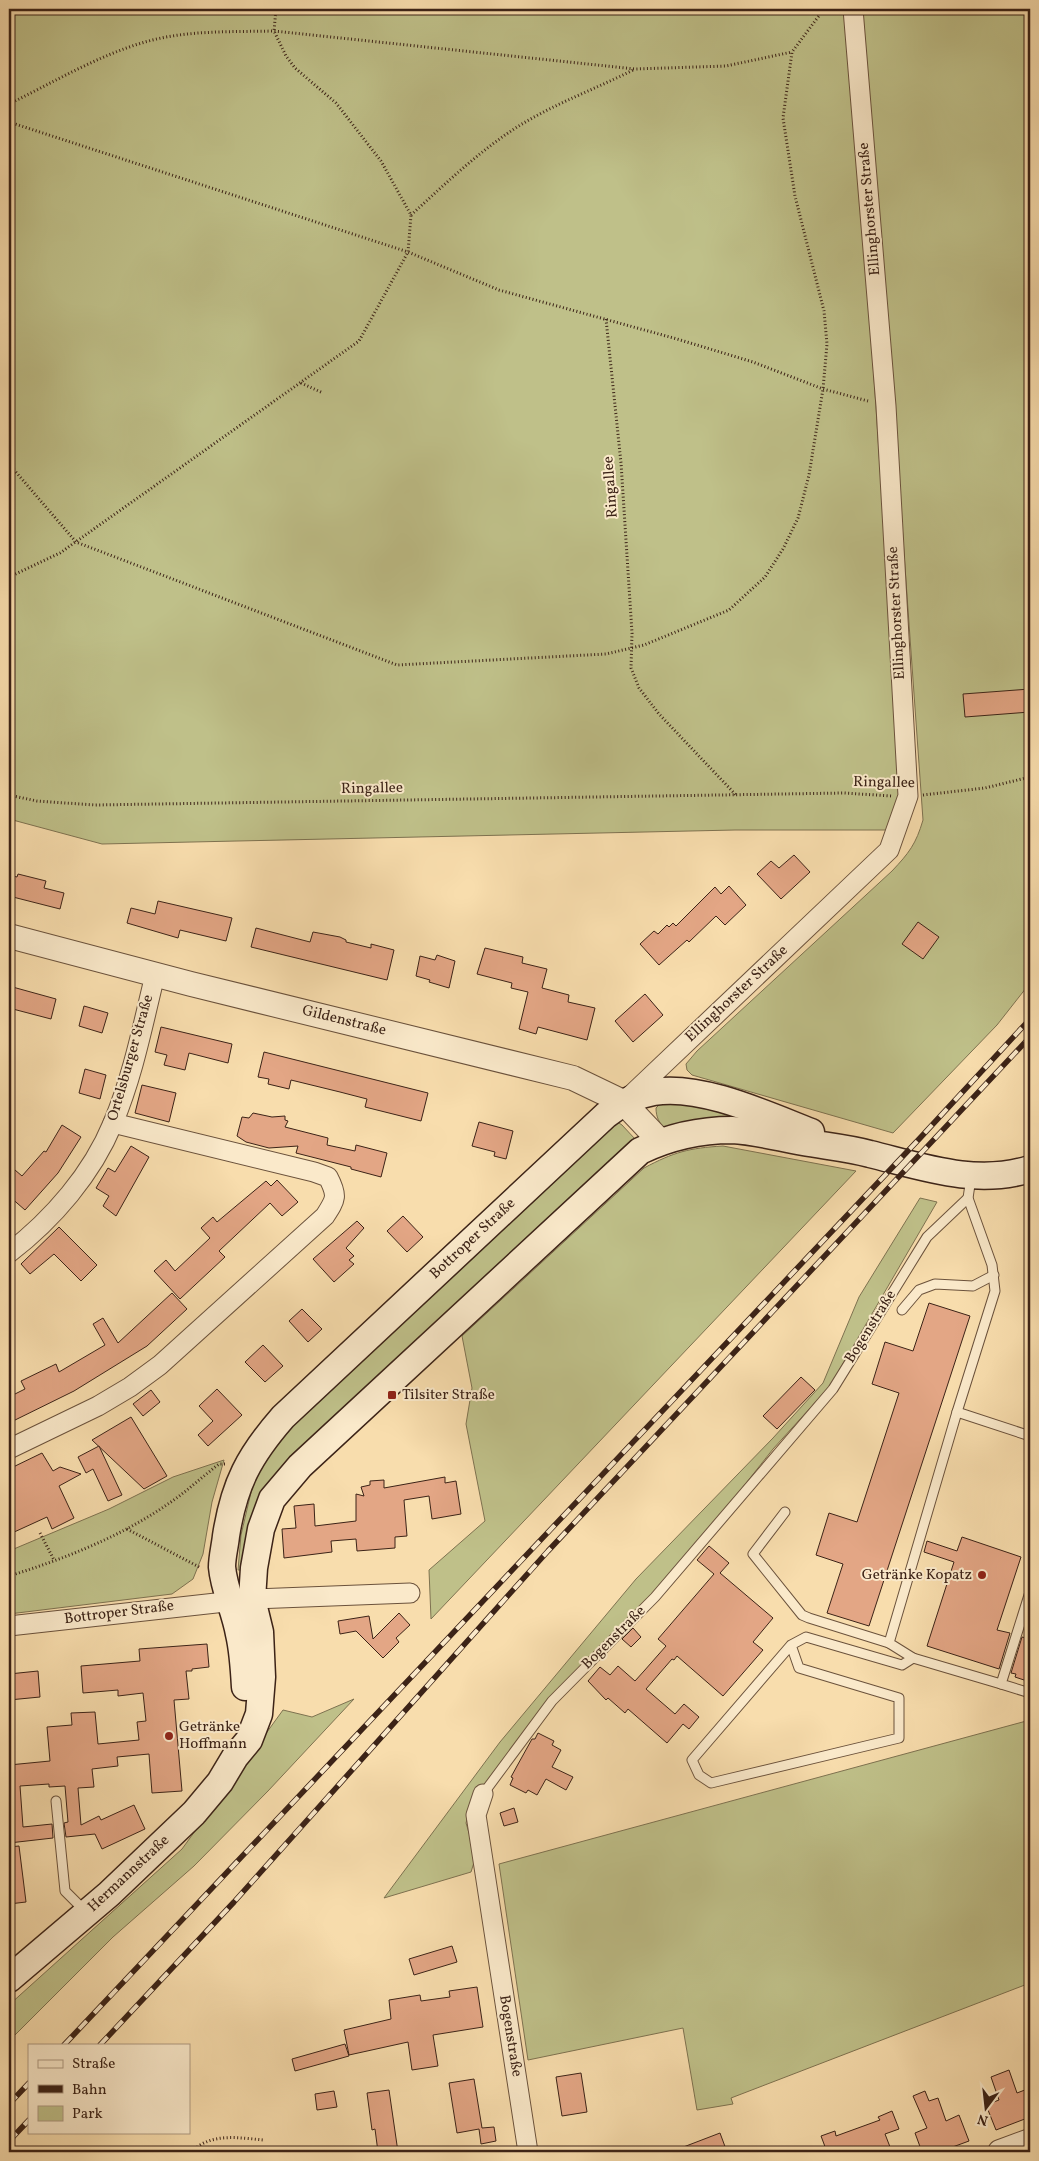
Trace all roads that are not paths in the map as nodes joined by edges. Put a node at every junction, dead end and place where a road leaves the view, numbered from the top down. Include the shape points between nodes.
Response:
1 (853, 9) edge
2 (9, 936) edge
3 (156, 975) junction
4 (623, 1102) junction
5 (113, 1123) junction
6 (660, 1141) junction
7 (868, 1153) junction
8 (1030, 1169) edge
9 (969, 1187) junction
10 (9, 1253) edge
11 (994, 1275) junction
12 (902, 1310) dead end
13 (957, 1412) junction
14 (1030, 1436) edge
15 (9, 1449) edge
16 (785, 1512) dead end
17 (1030, 1592) edge
18 (410, 1593) dead end
19 (241, 1600) junction
20 (9, 1626) edge
21 (890, 1643) junction
22 (791, 1645) junction
23 (913, 1658) junction
24 (1001, 1684) junction
25 (1030, 1694) edge
26 (483, 1794) joint
27 (56, 1801) dead end
28 (87, 1913) junction
29 (9, 1979) edge
30 (1030, 2141) edge
31 (528, 2152) edge
32 (1000, 2152) edge

1 - 4 street, Ellinghorster Straße via 886,406 908,796 889,850
2 - 3 street, Gildenstraße
3 - 4 street, Gildenstraße via 573,1078
3 - 5 street, Ortelsburger Straße via 127,1084
4 - 6 street, Gildenstraße
4 - 7 main road, Bottroper Straße via 653,1092 686,1091 743,1106
4 - 19 main road, Bottroper Straße via 310,1391 263,1441 247,1464 229,1519 222,1566
5 - 10 street, Ortelsburger Straße via 91,1165 75,1187 41,1226
5 - 15 street via 314,1172 328,1177 334,1188 335,1202 325,1216 160,1365 98,1406
6 - 7 main road, Bottroper Straße via 687,1134 733,1130
6 - 19 main road, Bottroper Straße via 640,1151 300,1466 272,1499 261,1529 254,1568
7 - 9 main road, Bottroper Straße via 953,1175
8 - 9 main road, Bottroper Straße
9 - 11 lane
9 - 26 lane, Bogenstraße via 926,1237 833,1389 655,1597 552,1700
11 - 12 lane via 973,1286 935,1284 918,1290
11 - 13 lane via 995,1291
13 - 14 lane
13 - 21 lane
16 - 21 lane via 752,1554 802,1614
17 - 24 lane
18 - 19 street, Bottroper Straße
19 - 20 street, Bottroper Straße
19 - 28 main road, Hermannstraße via 239,1632 245,1689 235,1757 220,1782 194,1813
21 - 23 lane
22 - 22 lane via 692,1760 699,1775 711,1783 899,1738 899,1698 799,1668
22 - 23 lane via 806,1637 902,1665
23 - 24 lane
24 - 25 lane
26 - 31 street, Bogenstraße via 476,1815
27 - 28 lane via 65,1891
28 - 29 main road, Hermannstraße
30 - 32 street

